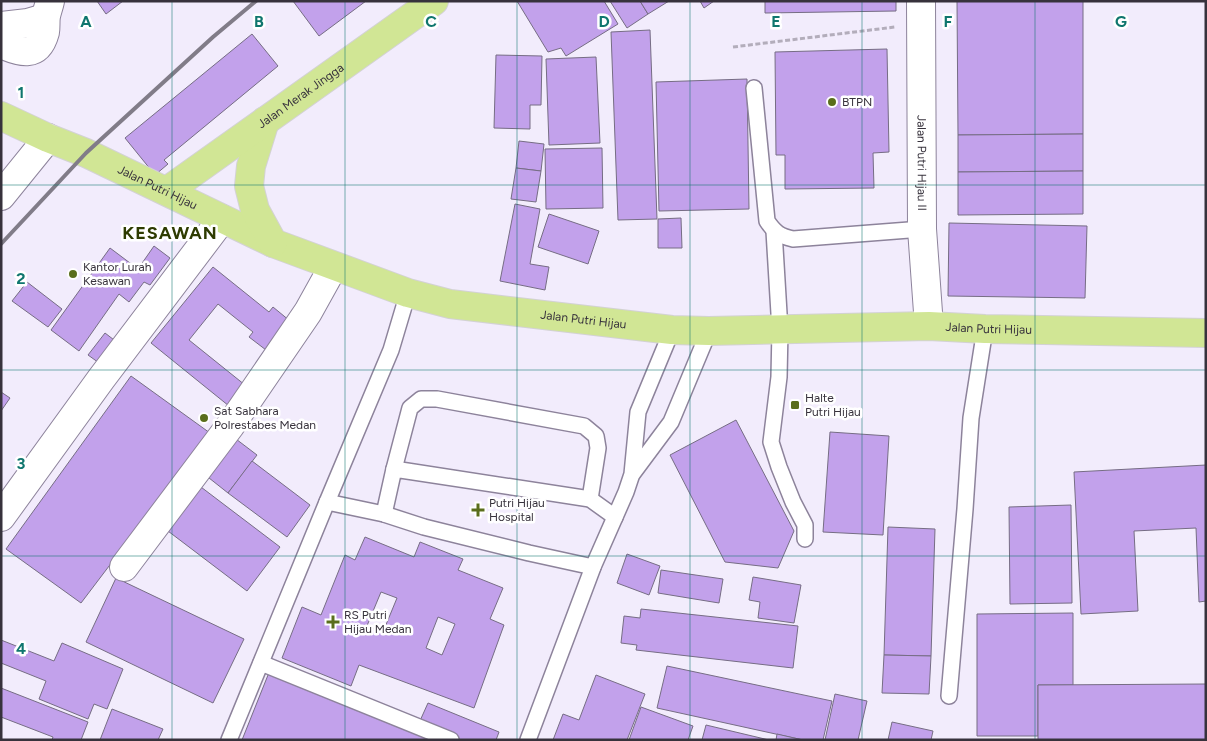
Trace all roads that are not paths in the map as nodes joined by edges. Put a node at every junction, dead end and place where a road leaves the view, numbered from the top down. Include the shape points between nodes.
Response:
1 (434, 1) edge
2 (48, 10) edge
3 (921, 12) edge
4 (1, 26) edge
5 (1, 44) edge
6 (754, 88) dead end
7 (1, 116) edge
8 (265, 120) junction
9 (48, 138) junction
10 (167, 191) junction
11 (1, 196) edge
12 (222, 219) junction
13 (922, 229) junction
14 (774, 231) junction
15 (272, 244) junction
16 (333, 267) junction
17 (408, 293) junction
18 (929, 326) junction
19 (985, 329) junction
20 (672, 330) junction
21 (780, 330) junction
22 (709, 332) junction
23 (1206, 333) edge
24 (394, 469) junction
25 (632, 474) junction
26 (590, 499) junction
27 (327, 502) junction
28 (384, 514) junction
29 (1, 517) edge
30 (615, 517) junction
31 (805, 539) dead end
32 (124, 567) dead end
33 (593, 567) junction
34 (260, 663) junction
35 (948, 696) dead end
36 (229, 740) edge
37 (450, 740) edge
38 (528, 740) edge

1 - 8 main road, Jalan Merak Jingga
2 - 4 street via 28,22
2 - 5 street via 45,31 34,50 28,52
3 - 13 street, Jalan Putri Hijau II
6 - 14 lane via 767,221
7 - 9 main road, Jalan Putri Hijau
8 - 10 main road, Jalan Merak Jingga
8 - 15 main road via 248,186 255,210
9 - 10 main road, Jalan Putri Hijau
9 - 11 street
10 - 12 main road, Jalan Putri Hijau
12 - 15 main road, Jalan Putri Hijau
12 - 29 street
13 - 14 lane via 793,239
13 - 18 street, Jalan Putri Hijau II
14 - 21 lane
15 - 16 main road, Jalan Putri Hijau
16 - 17 main road, Jalan Putri Hijau
16 - 32 street via 308,312 230,426
17 - 20 main road, Jalan Putri Hijau via 450,304
17 - 27 lane via 391,350
18 - 19 main road, Jalan Putri Hijau
18 - 21 main road, Jalan Putri Hijau
19 - 23 main road, Jalan Putri Hijau
19 - 35 lane via 971,418
20 - 22 main road, Jalan Putri Hijau
20 - 25 lane via 638,412
21 - 22 main road, Jalan Putri Hijau
21 - 31 lane via 779,377 771,442 804,525
22 - 25 lane via 671,422
24 - 26 lane
24 - 26 lane via 410,408 421,399 436,399 584,426 596,436 598,448
24 - 28 lane
25 - 30 lane
26 - 30 lane
27 - 28 lane
27 - 34 lane
28 - 33 lane via 424,528
30 - 33 lane
33 - 38 lane
34 - 36 lane
34 - 37 lane

